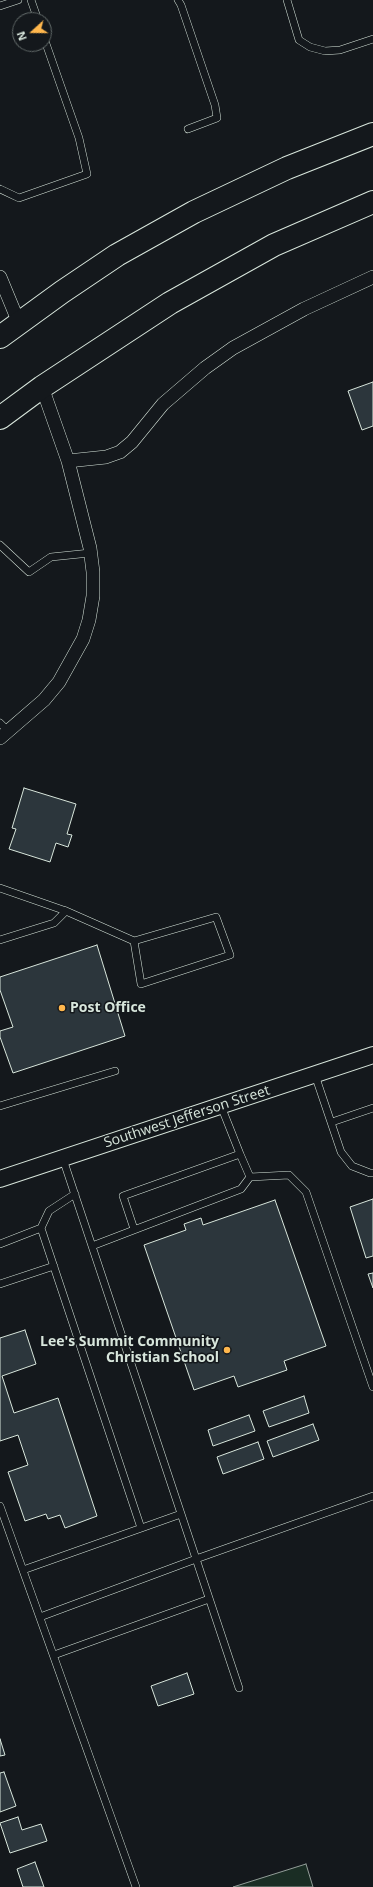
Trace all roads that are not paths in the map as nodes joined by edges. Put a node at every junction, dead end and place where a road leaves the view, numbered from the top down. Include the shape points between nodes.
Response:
1 (18, 0) edge
2 (31, 0) edge
3 (178, 0) edge
4 (287, 0) edge
5 (0, 6) edge
6 (35, 12) edge
7 (373, 39) edge
8 (49, 52) edge
9 (188, 129) dead end
10 (373, 134) edge
11 (0, 189) edge
12 (373, 202) edge
13 (0, 277) edge
14 (373, 277) edge
15 (19, 324) junction
16 (0, 337) edge
17 (42, 386) junction
18 (0, 418) edge
19 (68, 461) junction
20 (0, 545) edge
21 (90, 553) junction
22 (3, 731) edge
23 (0, 888) edge
24 (66, 911) junction
25 (0, 940) edge
26 (134, 941) junction
27 (373, 1055) edge
28 (114, 1071) dead end
29 (315, 1075) junction
30 (0, 1106) edge
31 (221, 1106) junction
32 (373, 1108) edge
33 (332, 1122) junction
34 (240, 1154) junction
35 (63, 1159) junction
36 (373, 1173) edge
37 (250, 1177) junction
38 (0, 1179) edge
39 (74, 1194) junction
40 (41, 1228) junction
41 (134, 1229) junction
42 (0, 1244) edge
43 (92, 1246) junction
44 (54, 1266) junction
45 (0, 1284) edge
46 (373, 1386) edge
47 (373, 1496) edge
48 (0, 1506) edge
49 (181, 1514) junction
50 (141, 1528) junction
51 (196, 1559) junction
52 (24, 1570) junction
53 (209, 1599) junction
54 (40, 1617) junction
55 (54, 1655) junction
56 (239, 1688) dead end
57 (136, 1887) edge

1 - 5 lane
2 - 6 lane
3 - 9 lane via 215,105 217,118
4 - 7 lane via 299,40 310,47 325,51 340,50
8 - 11 lane via 79,138 87,174 19,198
10 - 15 highway via 286,168 194,212 117,256
12 - 17 highway via 274,245 191,291
13 - 15 street
14 - 19 street via 297,313 233,348 163,404 132,442 120,452 106,457
15 - 16 highway
17 - 18 highway
17 - 19 street
19 - 21 street
20 - 21 lane via 29,572 51,556
21 - 22 street via 93,596 90,620 83,640 60,682 44,700
23 - 24 lane
24 - 25 lane via 54,923
24 - 26 lane
26 - 26 lane via 216,917 230,955 142,984
27 - 29 street, Southwest Jefferson Street
28 - 30 lane
29 - 31 street, Southwest Jefferson Street
29 - 33 lane
31 - 34 lane
31 - 35 street, Southwest Jefferson Street
32 - 33 lane
33 - 36 lane via 340,1152 352,1166
34 - 37 lane
34 - 41 lane via 123,1196
35 - 38 street, Southwest Jefferson Street
35 - 39 lane
37 - 41 lane via 241,1190
37 - 46 lane via 289,1175 306,1192
39 - 40 lane via 49,1211
39 - 43 lane
40 - 42 lane
40 - 44 lane
41 - 43 lane
43 - 49 lane
44 - 45 lane
44 - 50 lane
47 - 51 lane
48 - 52 lane
49 - 50 lane
49 - 51 lane
50 - 52 lane
51 - 53 lane
51 - 54 lane
52 - 54 lane
53 - 55 lane
53 - 56 lane
54 - 55 lane
55 - 57 lane

